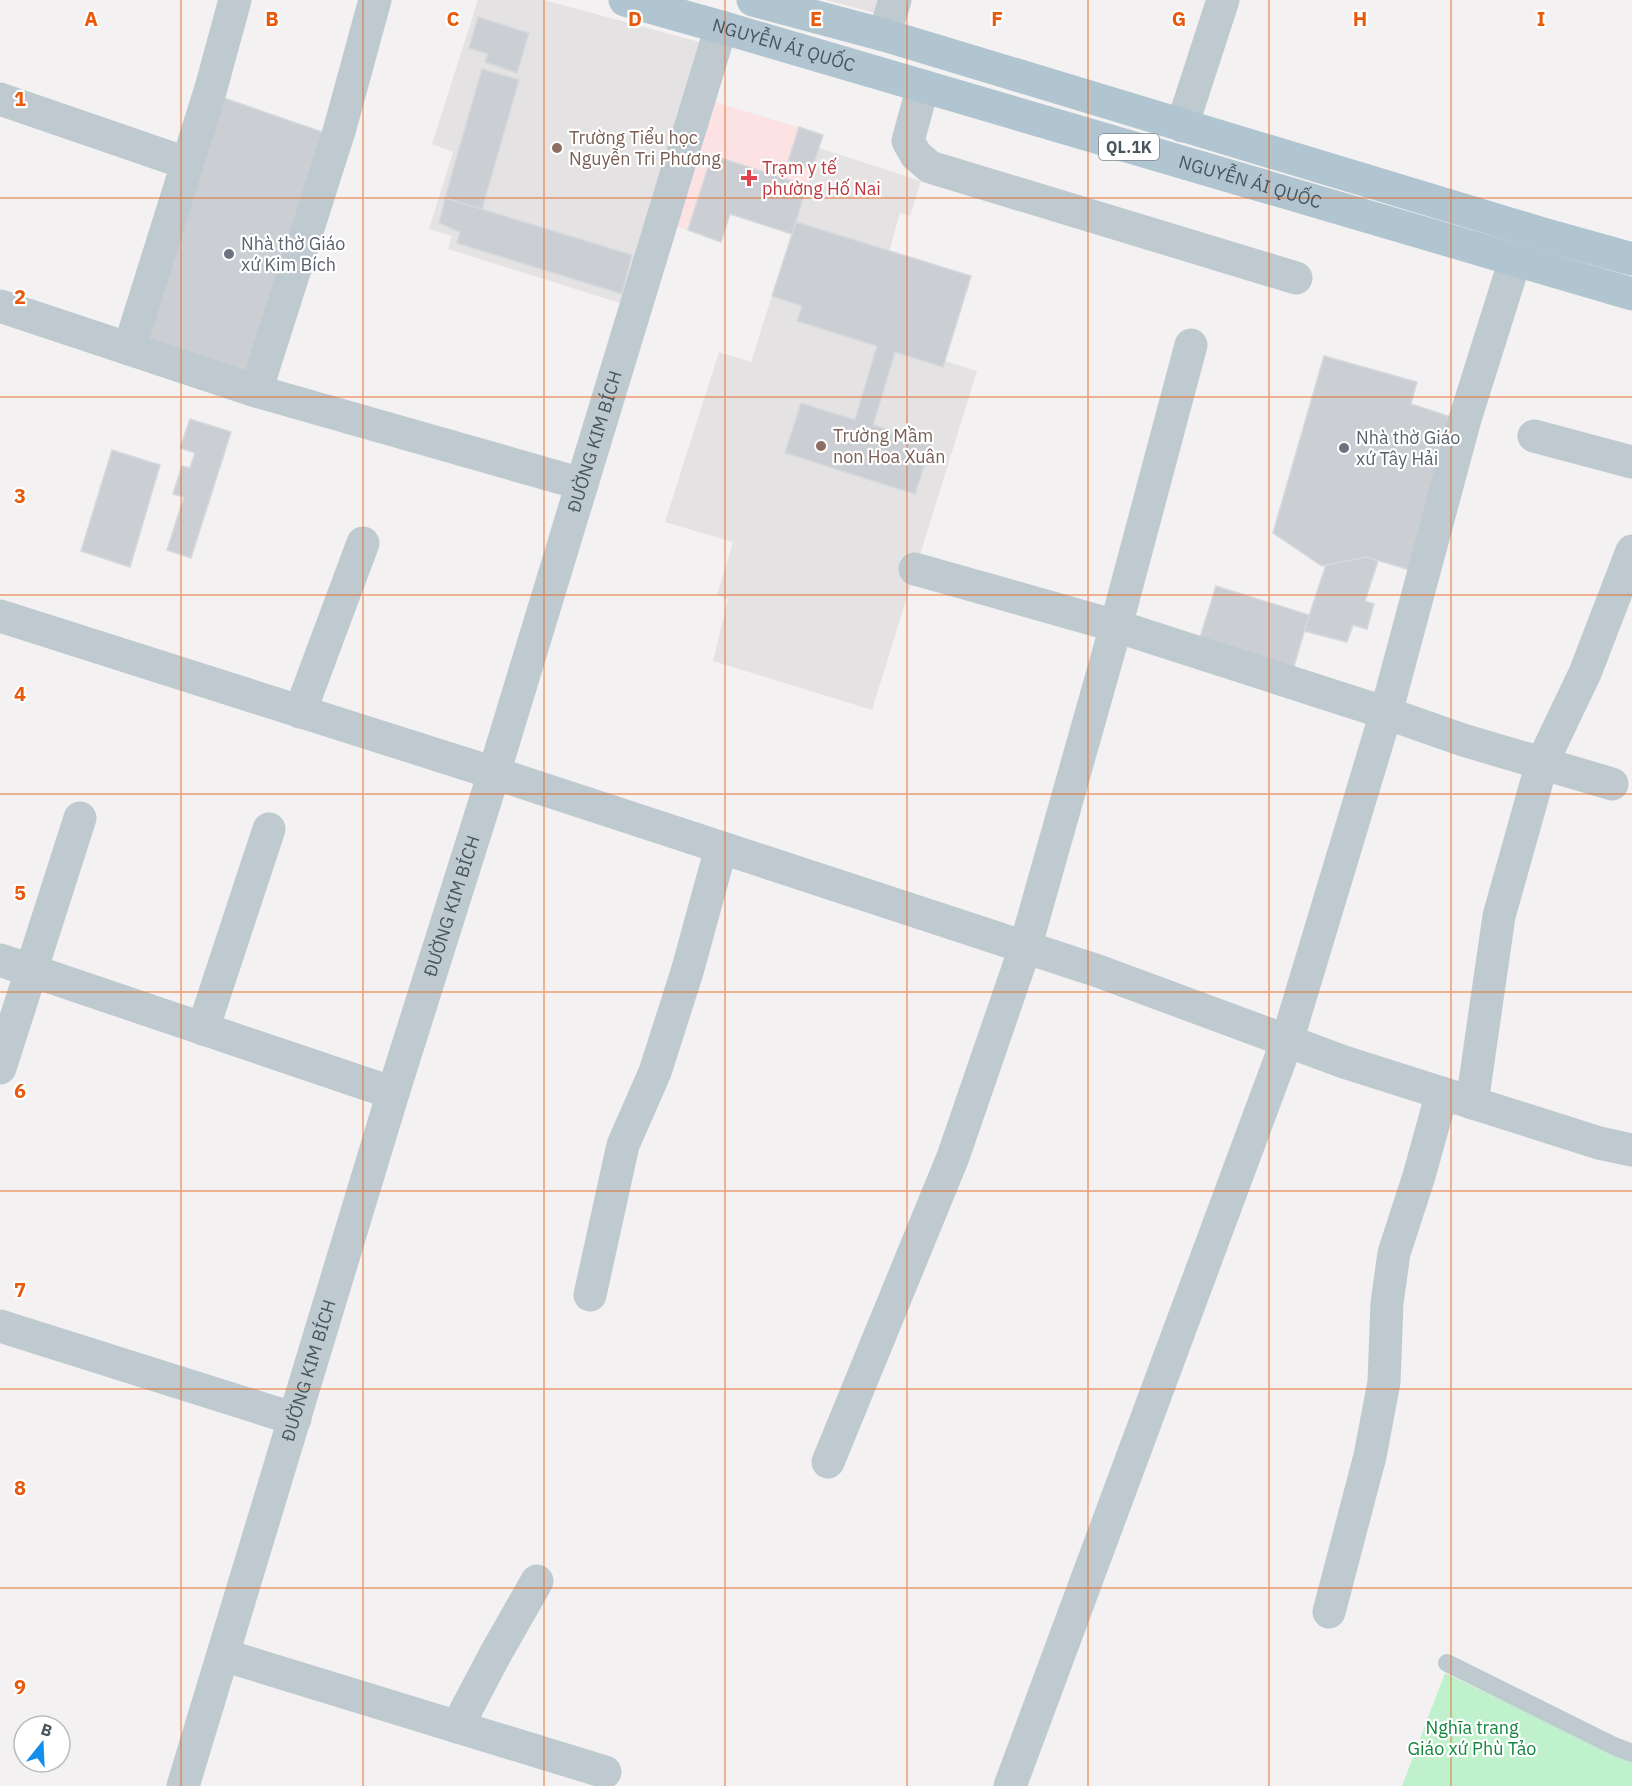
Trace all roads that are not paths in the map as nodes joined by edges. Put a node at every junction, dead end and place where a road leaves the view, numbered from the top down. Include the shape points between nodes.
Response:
1 (235, 0) edge
2 (375, 0) edge
3 (625, 0) edge
4 (753, 0) edge
5 (895, 0) edge
6 (1223, 0) edge
7 (657, 4) edge
8 (726, 13) edge
9 (884, 35) junction
10 (923, 86) junction
11 (0, 99) edge
12 (1182, 126) junction
13 (186, 163) junction
14 (1632, 259) edge
15 (1515, 260) junction
16 (1296, 278) dead end
17 (1632, 294) edge
18 (0, 306) edge
19 (1191, 345) dead end
20 (129, 349) junction
21 (256, 391) junction
22 (1534, 436) dead end
23 (1632, 462) edge
24 (582, 484) junction
25 (363, 543) dead end
26 (1632, 551) edge
27 (915, 569) dead end
28 (0, 616) edge
29 (1116, 627) junction
30 (300, 712) junction
31 (1386, 713) junction
32 (1542, 763) junction
33 (494, 773) junction
34 (1612, 784) dead end
35 (80, 818) dead end
36 (269, 829) dead end
37 (721, 848) junction
38 (1025, 948) junction
39 (0, 960) edge
40 (33, 970) junction
41 (203, 1029) junction
42 (1287, 1041) junction
43 (0, 1068) edge
44 (393, 1093) junction
45 (1457, 1098) junction
46 (1632, 1150) edge
47 (590, 1295) dead end
48 (0, 1326) edge
49 (295, 1419) junction
50 (828, 1462) dead end
51 (537, 1581) dead end
52 (1329, 1612) dead end
53 (223, 1655) junction
54 (1447, 1663) dead end
55 (457, 1727) junction
56 (1632, 1753) edge
57 (605, 1773) dead end
58 (183, 1786) edge
59 (1010, 1786) edge

1 - 13 street
2 - 21 street via 340,128
3 - 7 main road, NGUYỄN ÁI QUỐC / QL.1K
4 - 9 main road, NGUYỄN ÁI QUỐC / QL.1K
5 - 9 street
6 - 12 street
7 - 8 main road, NGUYỄN ÁI QUỐC / QL.1K
8 - 10 main road, NGUYỄN ÁI QUỐC / QL.1K
8 - 24 street, ĐƯỜNG KIM BÍCH
9 - 12 main road, NGUYỄN ÁI QUỐC / QL.1K
10 - 15 main road, NGUYỄN ÁI QUỐC / QL.1K
10 - 16 street via 908,141 930,167
11 - 13 street
12 - 14 main road, NGUYỄN ÁI QUỐC / QL.1K
13 - 20 street
15 - 17 main road, NGUYỄN ÁI QUỐC / QL.1K
15 - 31 street via 1466,419
18 - 20 street
19 - 29 street
20 - 21 street
21 - 24 street
22 - 23 street
24 - 33 street, ĐƯỜNG KIM BÍCH
25 - 30 street
26 - 32 street via 1585,673
27 - 29 street
28 - 30 street
29 - 31 street
29 - 38 street
30 - 33 street
31 - 32 street via 1463,741
31 - 42 street
32 - 34 street
32 - 45 street via 1500,916
33 - 37 street
33 - 44 street, ĐƯỜNG KIM BÍCH
35 - 40 street
36 - 41 street
37 - 38 street
37 - 47 street via 655,1072 623,1145
38 - 42 street
38 - 50 street via 952,1157
39 - 40 street
40 - 41 street
40 - 43 street
41 - 44 street
42 - 45 street
42 - 59 street
44 - 49 street, ĐƯỜNG KIM BÍCH
45 - 46 street
45 - 52 street via 1419,1176 1394,1252 1387,1303 1384,1382 1370,1456
48 - 49 street
49 - 53 street, ĐƯỜNG KIM BÍCH
51 - 55 street
53 - 55 street
53 - 58 street, ĐƯỜNG KIM BÍCH
54 - 56 lane
55 - 57 street

